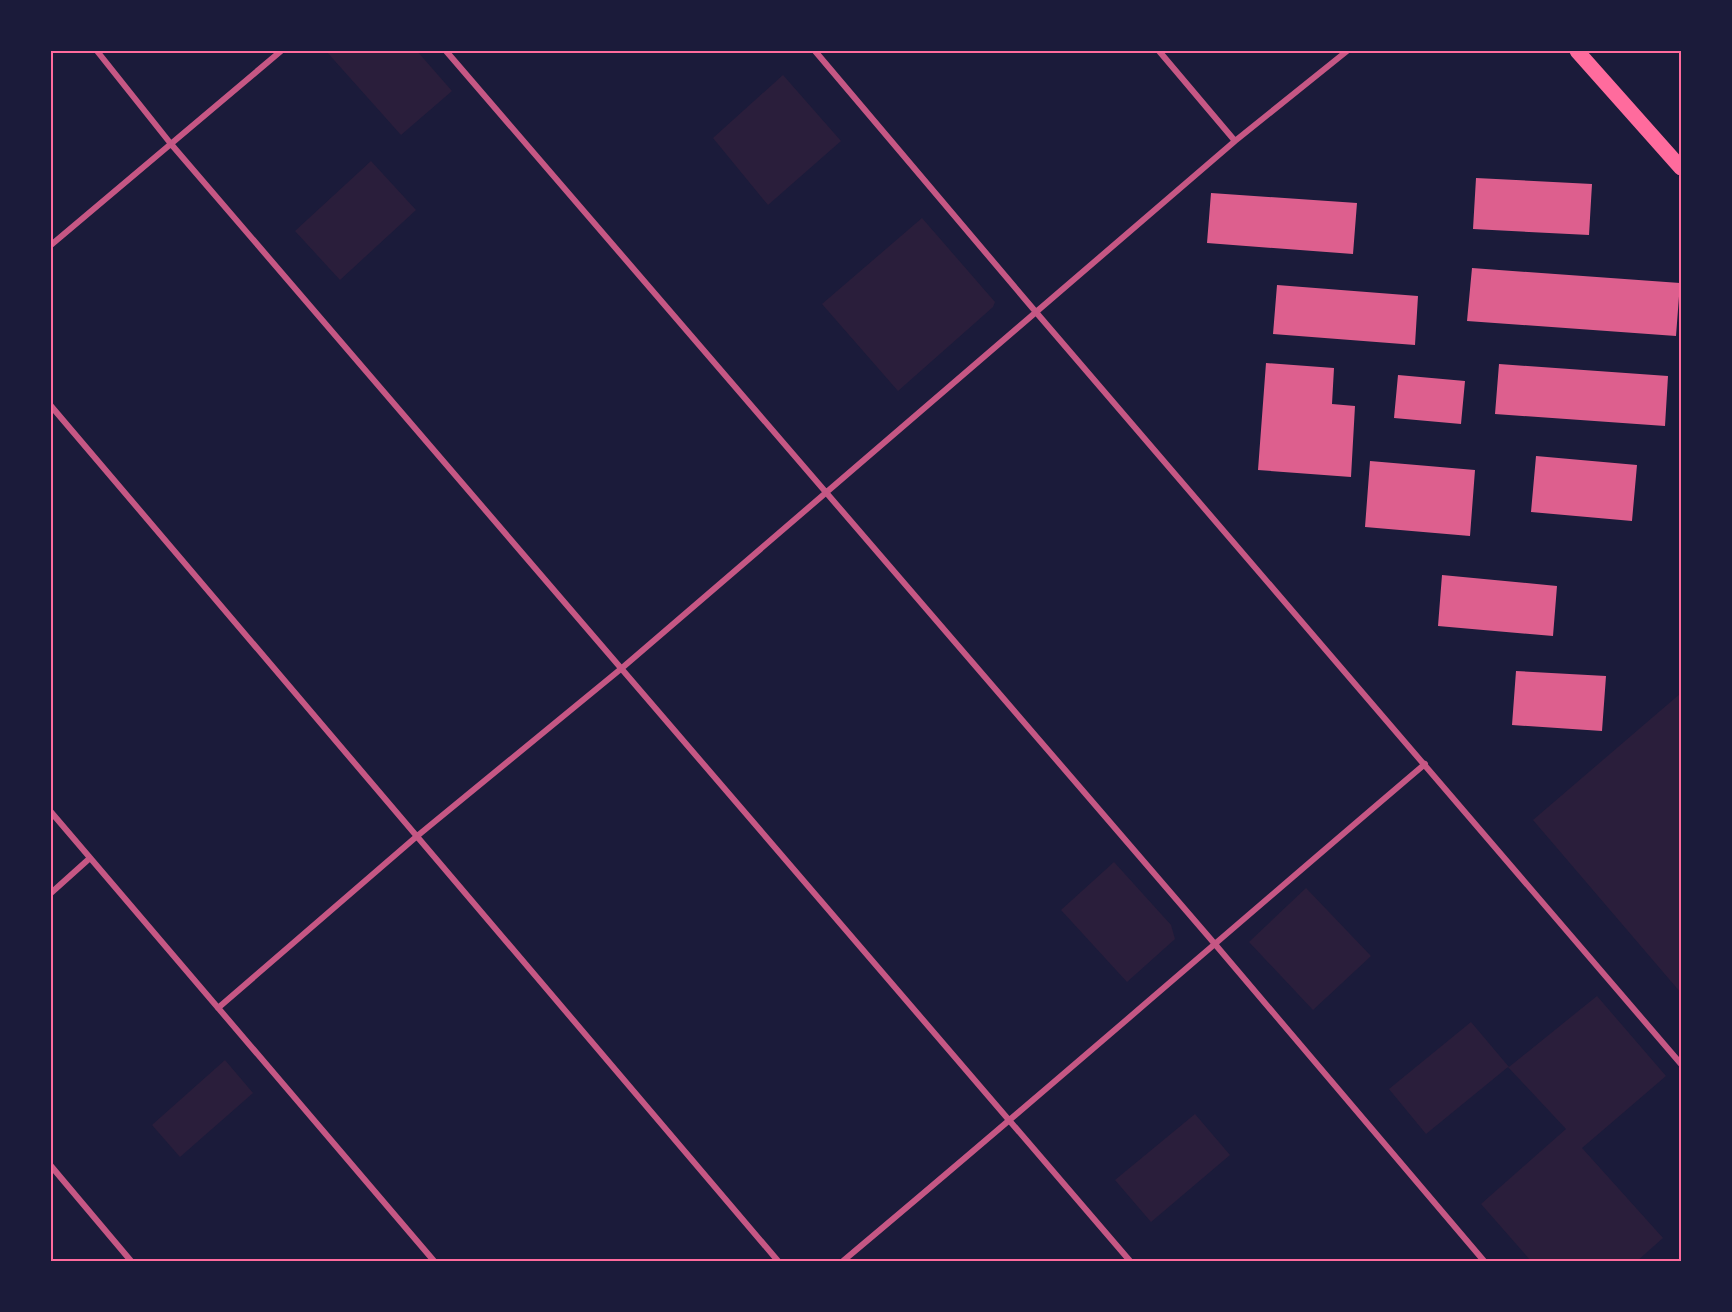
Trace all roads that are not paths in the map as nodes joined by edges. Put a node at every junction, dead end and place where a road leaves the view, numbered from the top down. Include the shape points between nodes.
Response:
1 (97, 51) edge
2 (281, 51) edge
3 (446, 51) edge
4 (815, 51) edge
5 (1159, 51) edge
6 (1347, 51) edge
7 (1577, 51) edge
8 (1235, 141) junction
9 (171, 144) junction
10 (1681, 168) edge
11 (51, 245) edge
12 (1035, 311) junction
13 (51, 406) edge
14 (827, 492) junction
15 (622, 668) junction
16 (1425, 764) junction
17 (51, 812) edge
18 (416, 837) junction
19 (90, 858) junction
20 (51, 892) edge
21 (1214, 943) junction
22 (218, 1008) junction
23 (1681, 1065) edge
24 (1010, 1122) junction
25 (51, 1166) edge
26 (131, 1261) edge
27 (434, 1261) edge
28 (778, 1261) edge
29 (843, 1261) edge
30 (1130, 1261) edge
31 (1484, 1261) edge

1 - 9 street
2 - 9 street
3 - 14 street
4 - 12 street
5 - 8 street
6 - 8 street
7 - 10 main road
8 - 12 street
9 - 11 street
9 - 15 street
12 - 14 street
12 - 16 street
13 - 18 street
14 - 15 street
14 - 21 street
15 - 18 street
15 - 24 street
16 - 21 street
16 - 23 street
17 - 19 street
18 - 22 street
18 - 28 street
19 - 20 street
19 - 22 street
21 - 24 street
21 - 31 street
22 - 27 street
24 - 29 street
24 - 30 street
25 - 26 street

